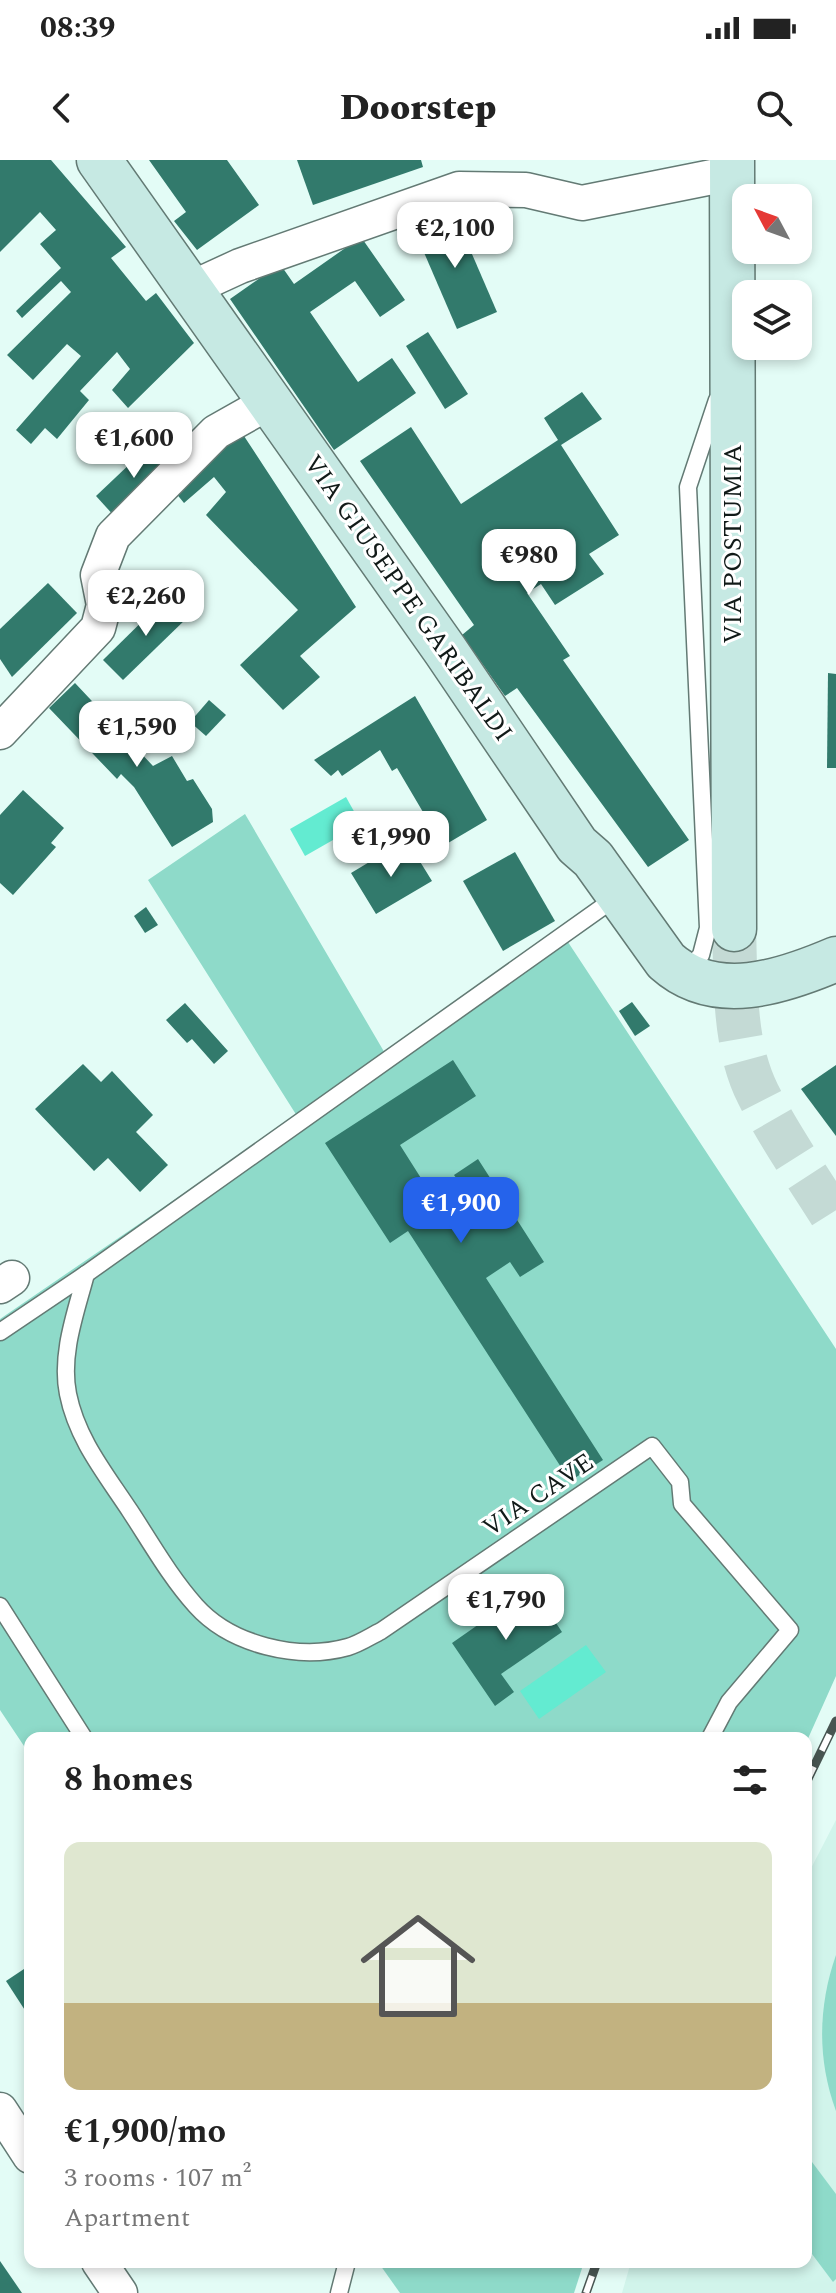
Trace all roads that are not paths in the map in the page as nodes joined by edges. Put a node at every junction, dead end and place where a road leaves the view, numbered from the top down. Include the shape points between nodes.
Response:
1 (99, 160) edge
2 (742, 178) edge
3 (732, 280) edge
4 (190, 289) junction
5 (732, 356) edge
6 (733, 360) edge
7 (271, 401) junction
8 (0, 732) edge
9 (618, 896) junction
10 (734, 929) tunnel mouth
11 (836, 959) edge
12 (682, 975) junction
13 (86, 1274) junction
14 (0, 1332) edge
15 (0, 1606) edge
16 (80, 1732) edge
17 (713, 1732) edge
18 (0, 2110) edge
19 (24, 2147) edge
20 (103, 2268) edge
21 (345, 2268) edge
22 (120, 2293) edge
23 (339, 2293) edge

1 - 4 street, VIA GIUSEPPE GARIBALDI
2 - 3 street, VIA POSTUMIA
2 - 4 street via 582,203 526,190 459,189 240,266
4 - 7 street, VIA GIUSEPPE GARIBALDI
5 - 12 lane via 688,487 708,928 701,955
6 - 10 street, VIA POSTUMIA
7 - 8 street via 216,432 113,536 98,575 104,605 98,628
7 - 9 street, VIA GIUSEPPE GARIBALDI via 577,845
9 - 12 street, VIA GIUSEPPE GARIBALDI via 652,945
9 - 13 lane
11 - 12 street, VIA GIUSEPPE GARIBALDI via 796,976 748,987 711,985
13 - 14 lane
13 - 17 lane, VIA CAVE via 68,1343 67,1391 78,1432 172,1576 198,1608 229,1632 266,1646 306,1652 348,1647 381,1631 652,1446 680,1482 682,1504 790,1630 729,1702
15 - 16 lane
18 - 19 street
20 - 22 street
21 - 23 lane

